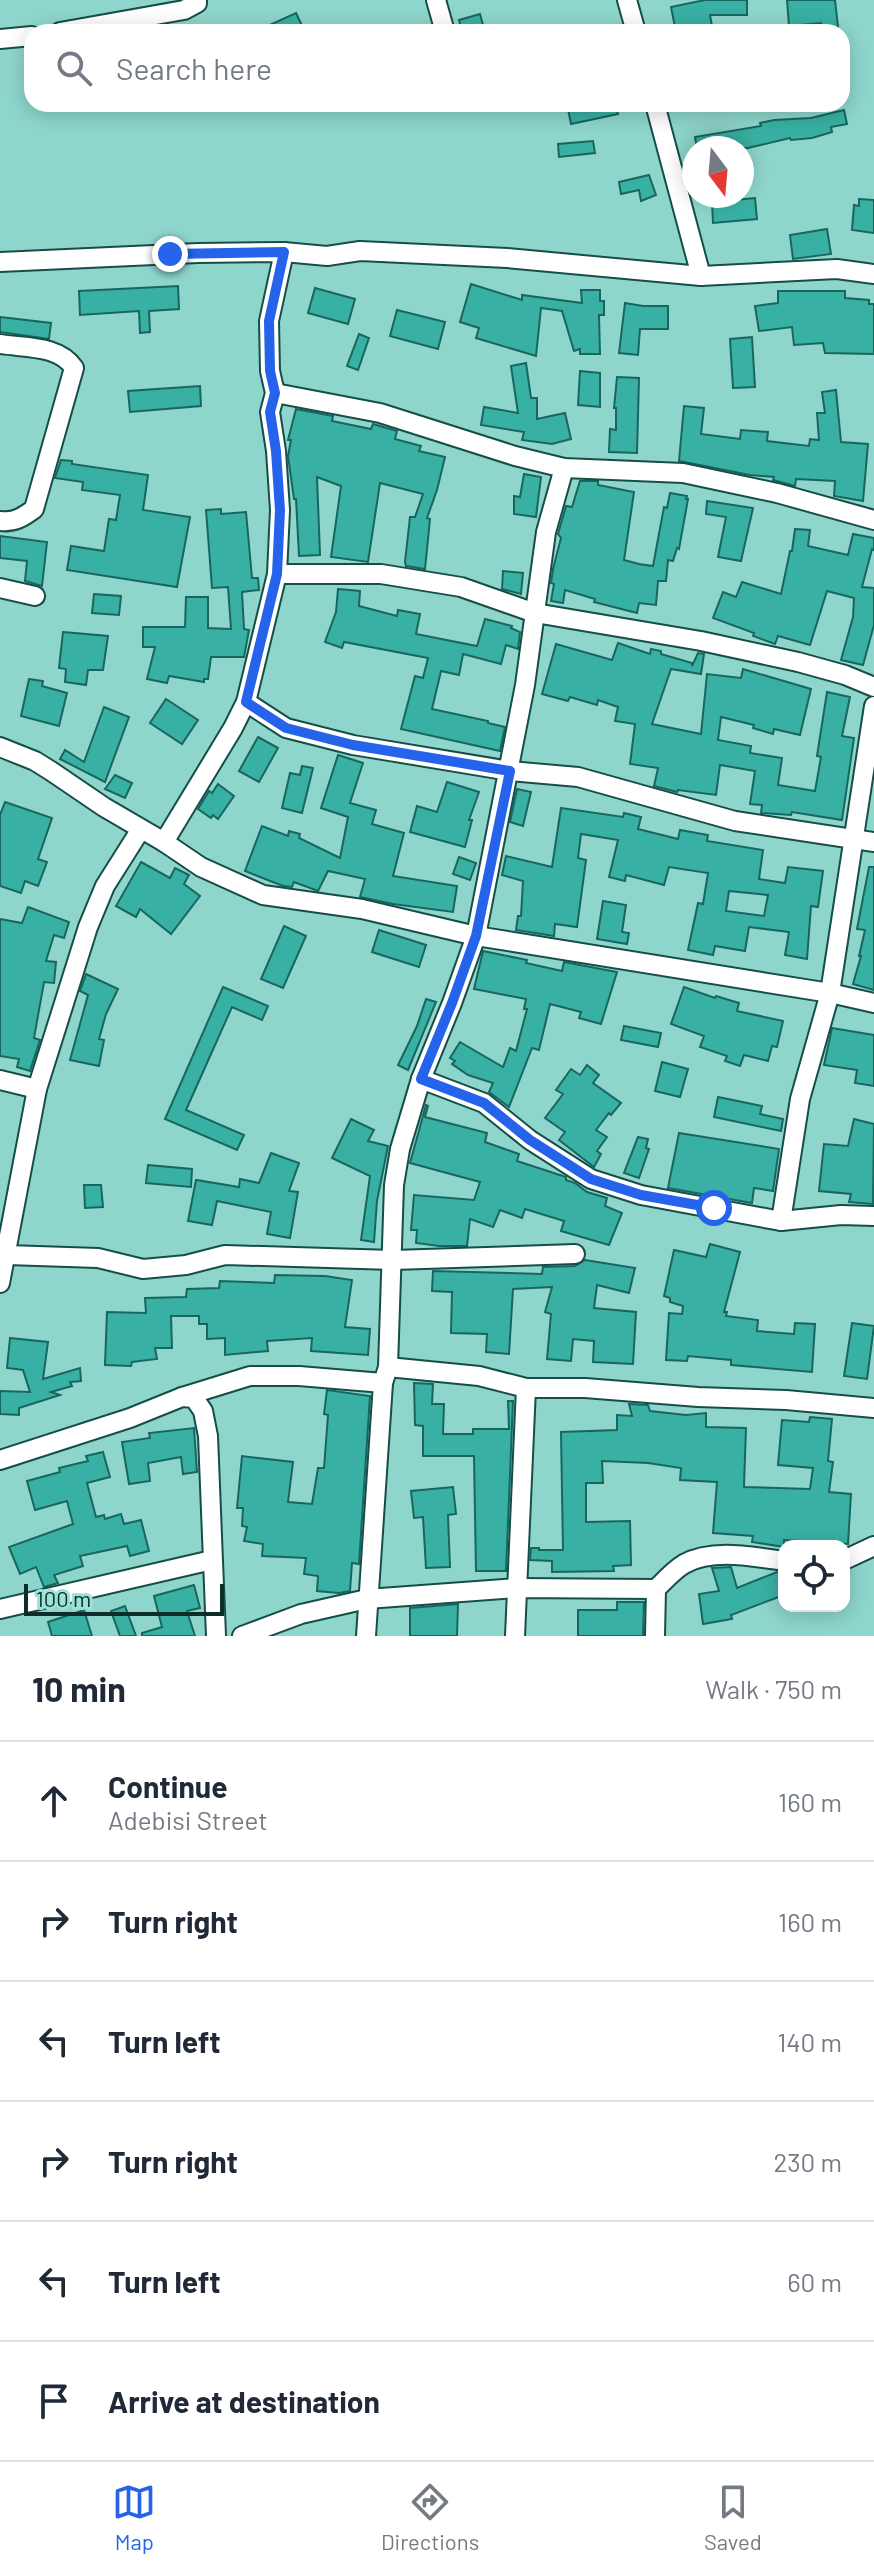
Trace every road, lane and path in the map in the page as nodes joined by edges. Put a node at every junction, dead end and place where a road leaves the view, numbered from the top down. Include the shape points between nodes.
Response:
1 (197, 0) edge
2 (436, 0) edge
3 (627, 0) edge
4 (105, 24) edge
5 (443, 24) edge
6 (634, 24) edge
7 (24, 37) edge
8 (0, 39) edge
9 (657, 112) edge
10 (284, 252) junction
11 (0, 262) edge
12 (874, 274) edge
13 (701, 276) junction
14 (0, 344) edge
15 (275, 393) junction
16 (564, 468) junction
17 (874, 520) edge
18 (0, 521) edge
19 (277, 574) junction
20 (0, 588) edge
21 (35, 596) dead end
22 (535, 613) junction
23 (874, 687) edge
24 (246, 702) junction
25 (874, 706) edge
26 (0, 747) edge
27 (510, 771) junction
28 (141, 829) junction
29 (852, 837) junction
30 (164, 842) junction
31 (874, 842) edge
32 (476, 936) junction
33 (830, 993) junction
34 (874, 1003) edge
35 (421, 1079) junction
36 (0, 1080) edge
37 (37, 1089) junction
38 (874, 1216) edge
39 (781, 1221) junction
40 (575, 1254) dead end
41 (7, 1255) junction
42 (393, 1260) junction
43 (0, 1283) edge
44 (386, 1375) junction
45 (526, 1388) junction
46 (182, 1397) junction
47 (874, 1408) edge
48 (0, 1460) edge
49 (874, 1546) edge
50 (850, 1557) edge
51 (212, 1560) junction
52 (778, 1560) edge
53 (516, 1588) junction
54 (656, 1589) junction
55 (367, 1599) junction
56 (0, 1609) edge
57 (216, 1636) edge
58 (242, 1636) edge
59 (366, 1636) edge
60 (515, 1636) edge
61 (655, 1636) edge

1 - 4 street via 184,10
2 - 5 street
3 - 6 street
7 - 8 street
9 - 13 street
10 - 11 street
10 - 13 street via 463,255
10 - 15 street via 269,321
12 - 13 street via 837,269
14 - 18 street via 58,353 74,368 34,509 10,522
15 - 16 street via 380,413
15 - 19 street via 270,412 280,510
16 - 17 street via 683,473
16 - 22 street via 546,532
19 - 22 street via 381,574 461,587
19 - 24 street
20 - 21 street
22 - 23 street via 798,662
22 - 27 street
24 - 27 street via 286,728 353,745
24 - 30 street
25 - 29 street
26 - 28 street via 35,761
27 - 29 street via 578,777 735,821
27 - 32 street
28 - 30 street
28 - 37 street via 105,886 88,927
29 - 31 street
29 - 33 street
30 - 32 street via 201,867 263,895 362,909
32 - 33 street
32 - 35 street
33 - 34 street
33 - 39 street via 800,1099
35 - 39 street via 484,1103 591,1179 641,1195
35 - 42 street via 394,1185
36 - 37 street
37 - 41 street
38 - 39 street
40 - 42 street
41 - 42 street via 98,1258 143,1269 225,1255
41 - 43 street
42 - 44 street
44 - 45 street via 479,1376
44 - 46 street via 250,1376
44 - 55 street
45 - 47 street
45 - 53 street
46 - 48 street
46 - 51 street via 194,1398 203,1411 208,1436
49 - 50 street
51 - 56 street
51 - 57 street
52 - 54 street via 703,1558 684,1564
53 - 54 street
53 - 55 street
53 - 60 street
54 - 61 street
55 - 58 street via 301,1614
55 - 59 street

